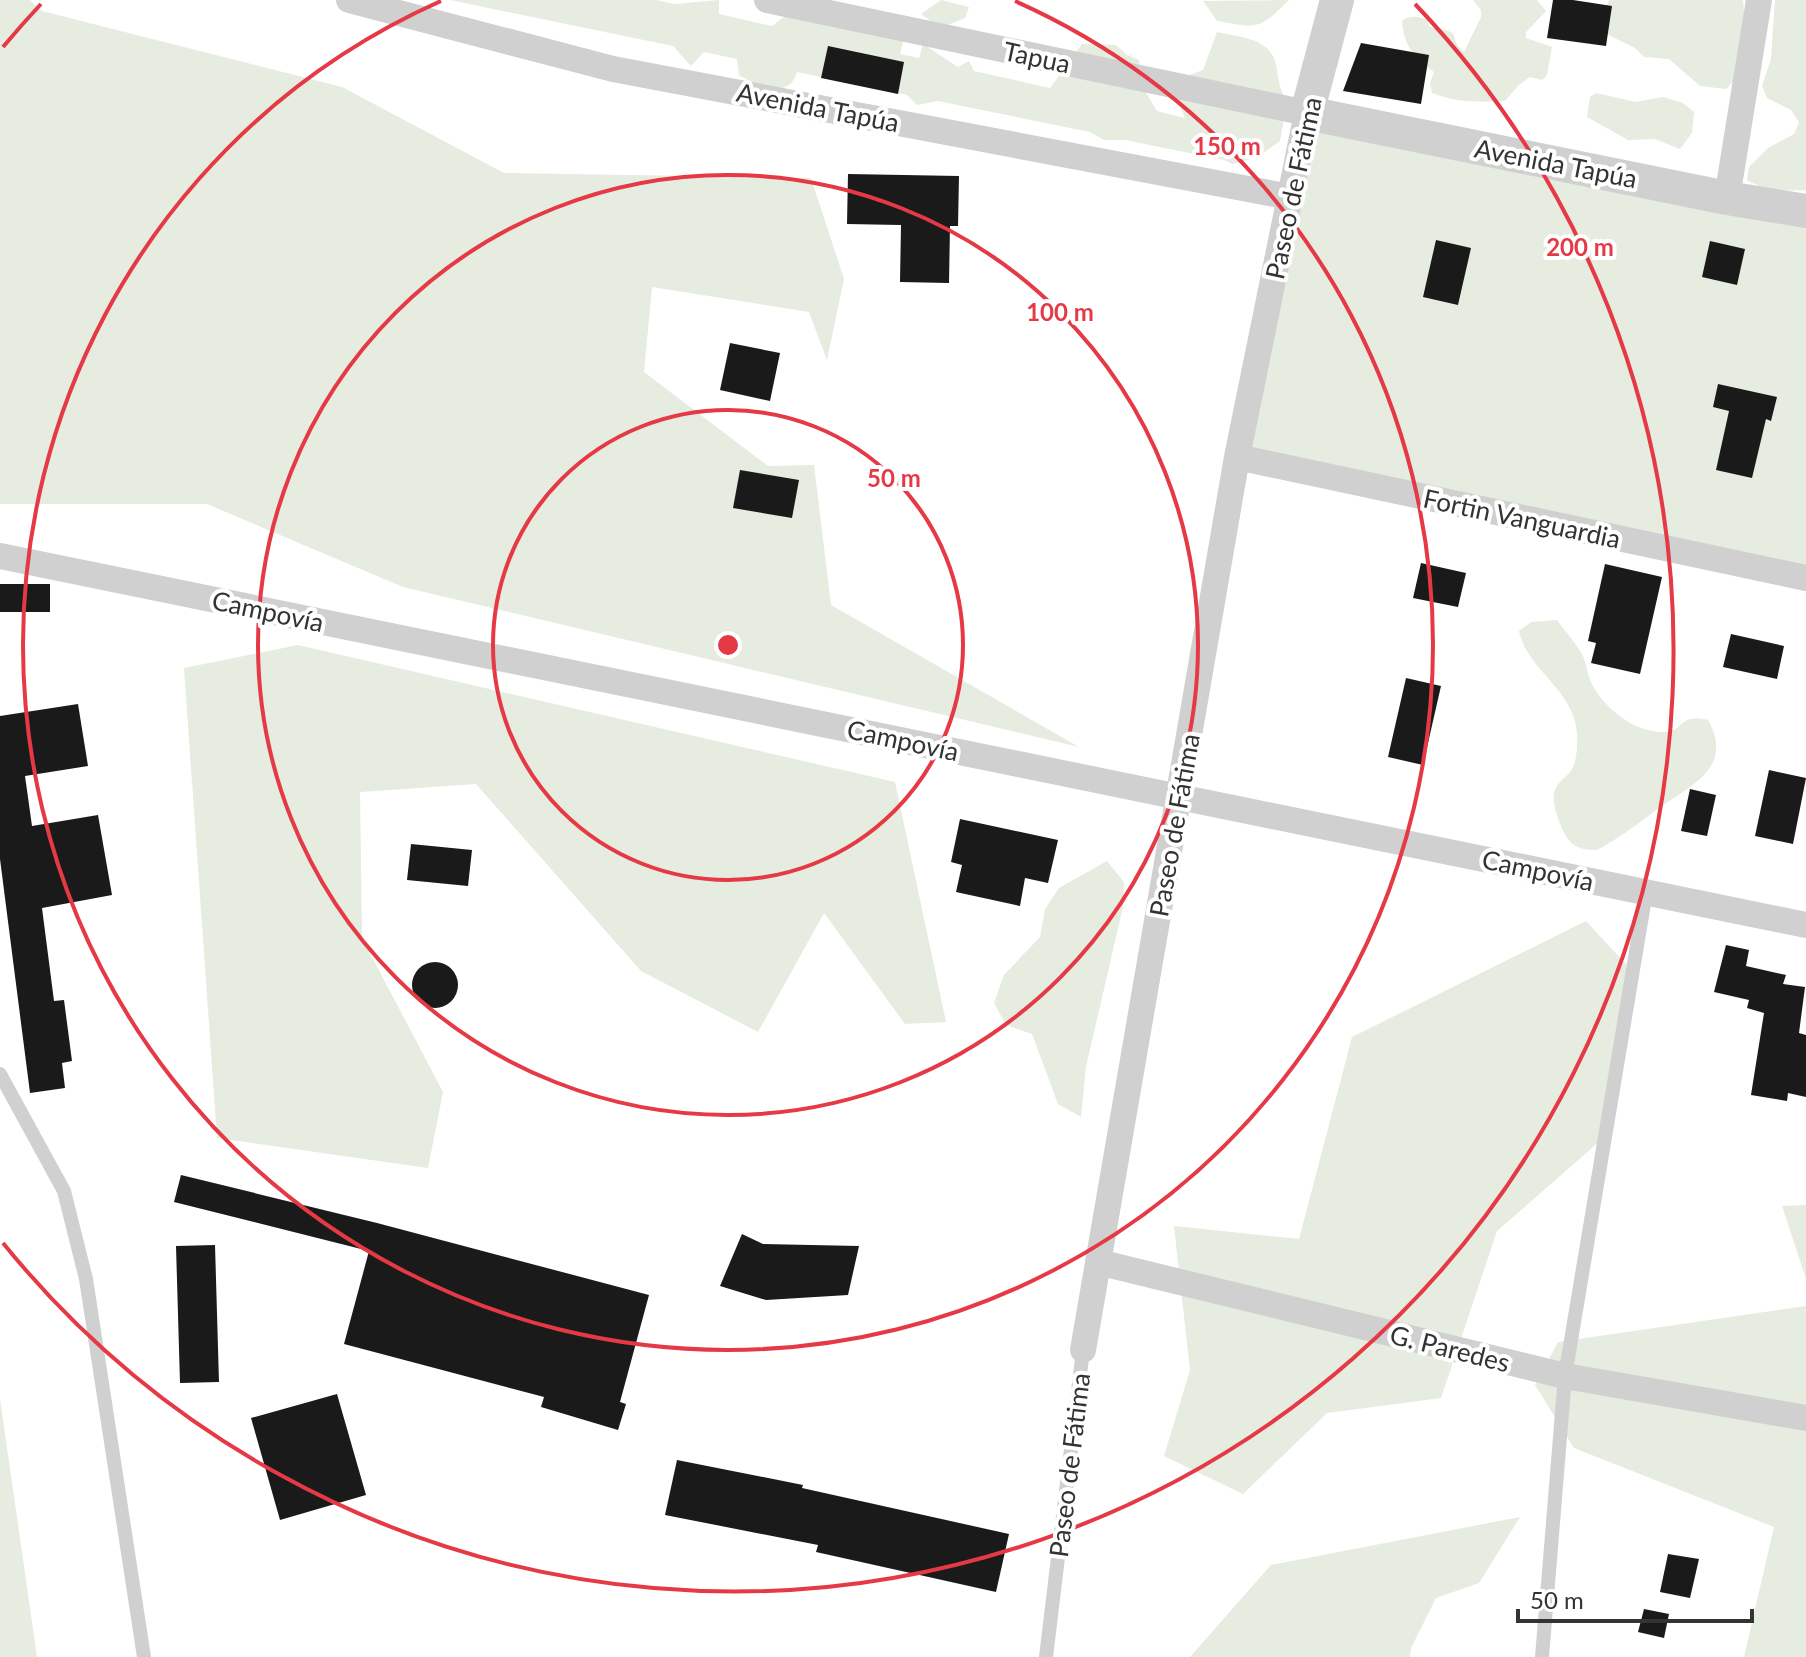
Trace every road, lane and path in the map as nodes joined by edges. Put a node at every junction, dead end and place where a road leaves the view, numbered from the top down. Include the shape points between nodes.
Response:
1 (349, 0) edge
2 (767, 0) edge
3 (1337, 0) edge
4 (1759, 0) edge
5 (1307, 113) junction
6 (1290, 197) junction
7 (1727, 198) junction
8 (1806, 211) edge
9 (1237, 457) junction
10 (0, 556) edge
11 (1806, 578) edge
12 (1179, 797) junction
13 (1646, 892) junction
14 (1806, 925) edge
15 (0, 1074) edge
16 (1098, 1262) junction
17 (1083, 1350) joint
18 (1565, 1376) junction
19 (1806, 1418) edge
20 (144, 1657) edge
21 (1046, 1657) edge
22 (1542, 1657) edge

1 - 6 street, Avenida Tapúa via 613,69
2 - 5 street, Tapua
3 - 5 street, Paseo de Fátima
4 - 7 street
5 - 6 street, Paseo de Fátima
5 - 7 street, Avenida Tapúa
6 - 9 street, Paseo de Fátima
7 - 8 street, Avenida Tapúa
9 - 11 street, Fortin Vanguardia
9 - 12 street, Paseo de Fátima
10 - 12 street, Campovía
12 - 13 street, Campovía
12 - 16 street, Paseo de Fátima
13 - 14 street, Campovía
13 - 18 lane
15 - 20 lane via 64,1191 86,1279
16 - 17 street, Paseo de Fátima
16 - 18 street, G. Paredes
17 - 21 lane, Paseo de Fátima
18 - 19 street, G. Paredes
18 - 22 lane

